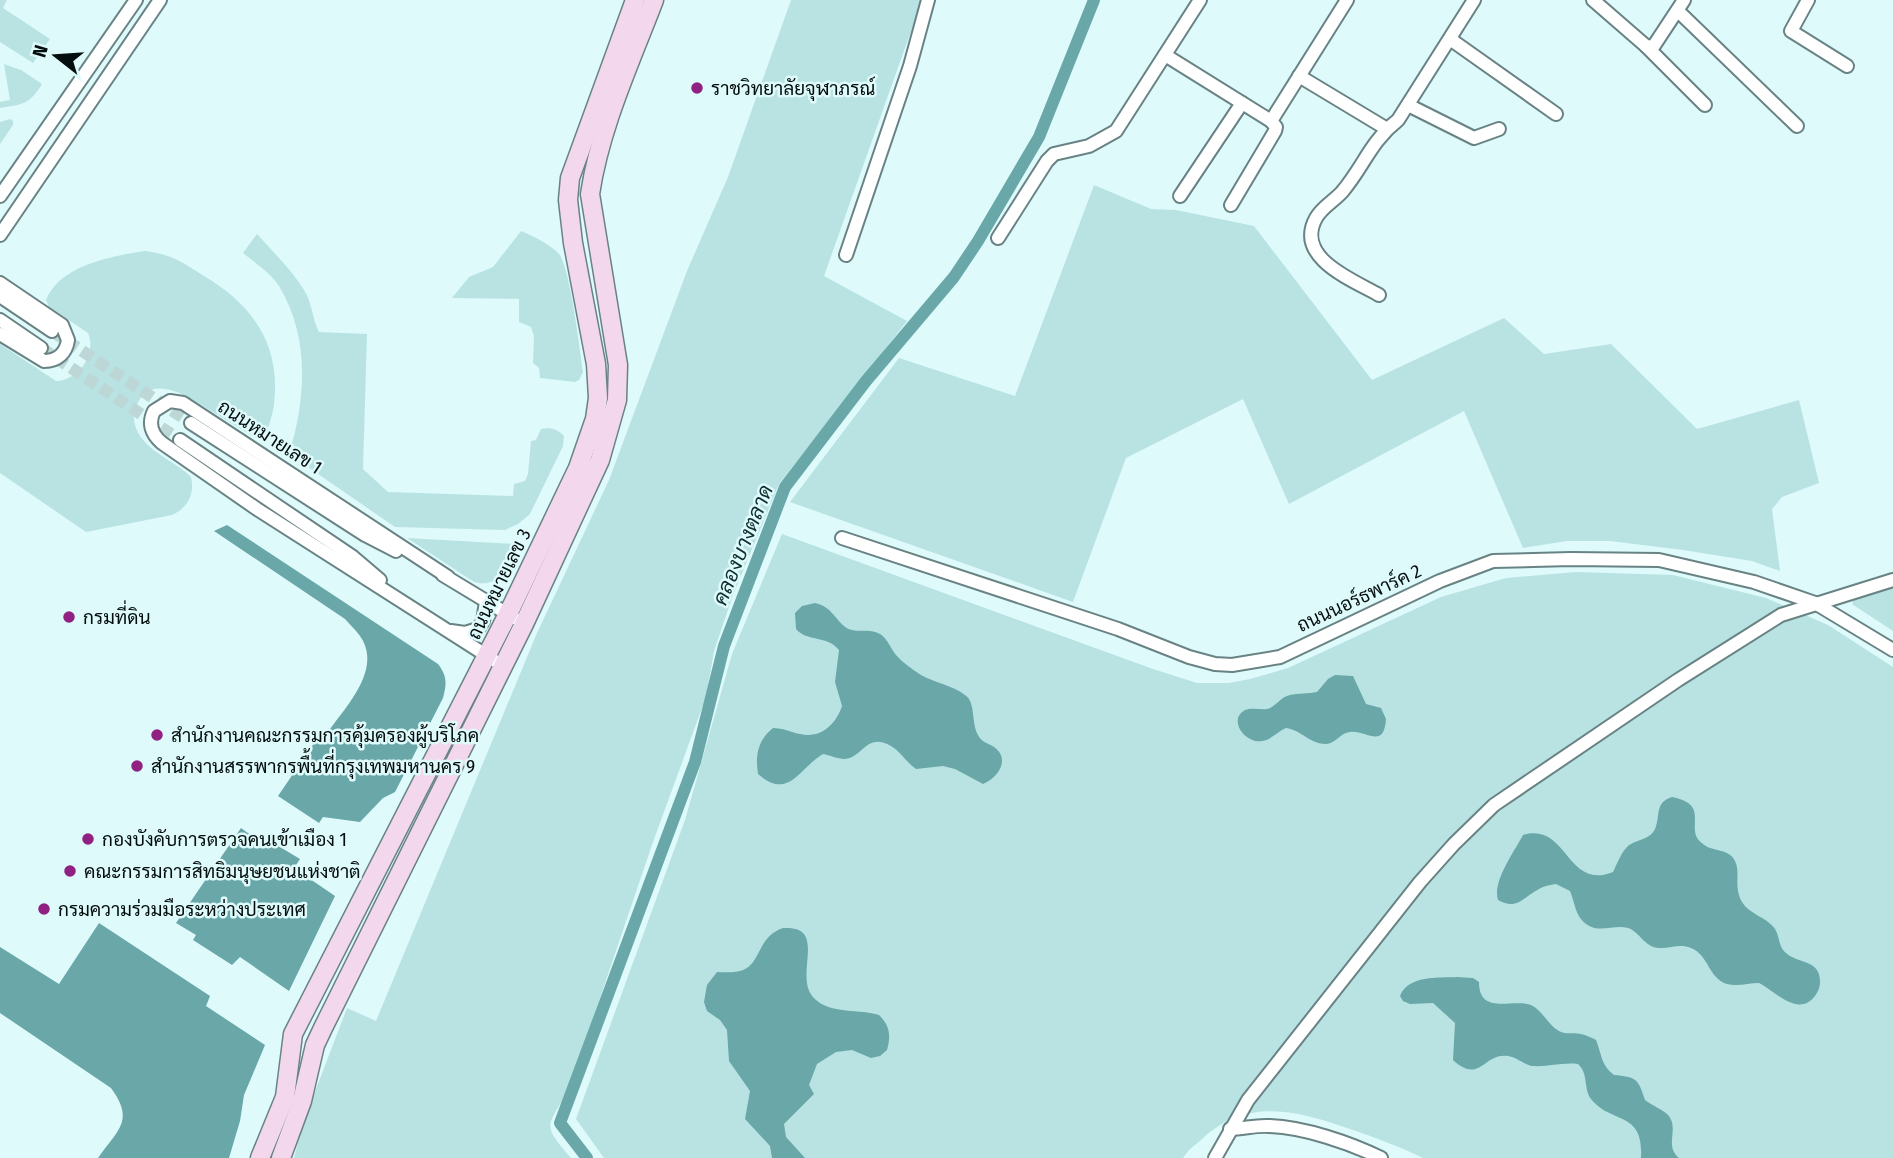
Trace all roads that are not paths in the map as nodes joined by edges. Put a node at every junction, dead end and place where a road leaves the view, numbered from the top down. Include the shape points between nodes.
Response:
1 (135, 0) edge
2 (160, 0) edge
3 (635, 0) edge
4 (654, 0) edge
5 (928, 0) edge
6 (1200, 0) edge
7 (1347, 0) edge
8 (1474, 0) edge
9 (1593, 0) edge
10 (1808, 0) edge
11 (1681, 6) edge
12 (1450, 39) junction
13 (1646, 46) junction
14 (1165, 55) junction
15 (1847, 66) dead end
16 (1299, 76) junction
17 (1242, 103) junction
18 (1408, 105) junction
19 (1705, 105) dead end
20 (1556, 114) dead end
21 (1271, 121) junction
22 (1797, 126) dead end
23 (1387, 129) junction
24 (1500, 129) dead end
25 (0, 196) edge
26 (1180, 196) dead end
27 (1231, 205) dead end
28 (5, 223) edge
29 (0, 235) edge
30 (998, 238) dead end
31 (846, 255) dead end
32 (2, 289) edge
33 (1379, 295) dead end
34 (0, 320) edge
35 (52, 331) tunnel mouth
36 (0, 334) edge
37 (41, 348) tunnel mouth
38 (191, 423) tunnel mouth
39 (180, 440) tunnel mouth
40 (842, 538) dead end
41 (448, 577) junction
42 (1893, 580) edge
43 (486, 602) junction
44 (1815, 603) junction
45 (508, 614) junction
46 (424, 615) junction
47 (524, 624) junction
48 (444, 629) junction
49 (1893, 650) edge
50 (487, 656) junction
51 (503, 666) junction
52 (1230, 1129) junction
53 (260, 1158) edge
54 (281, 1158) edge
55 (1215, 1158) edge
56 (1381, 1158) edge

1 - 25 street
2 - 28 street
3 - 45 street, ถนนหมายเลข 3 via 570,178 573,243 596,364 595,419 582,457
4 - 47 street, ถนนหมายเลข 3 via 606,128 590,194 618,365 617,400 600,460
5 - 31 street
6 - 14 street
7 - 16 street
8 - 12 street
9 - 13 street
10 - 15 street via 1791,31
11 - 13 street via 1658,43
11 - 22 street
12 - 18 street
12 - 20 street
13 - 19 street
14 - 17 street
14 - 30 street via 1116,131 1089,146 1054,154 1047,161
16 - 21 street
16 - 23 street
17 - 21 street
17 - 26 street
18 - 23 street
18 - 24 street via 1474,138
21 - 27 street via 1275,131
23 - 33 street via 1342,192 1314,220 1312,233 1321,261
28 - 29 street
32 - 35 street
32 - 36 street via 65,329 68,340 62,355 50,361
34 - 37 street
38 - 41 street, ถนนหมายเลข 1 via 365,535
39 - 46 street via 353,557
40 - 44 street, ถนนนอร์ธพาร์ค 2 via 1215,664 1280,657 1440,581 1493,561 1659,560 1754,582
41 - 43 street, ถนนหมายเลข 1
41 - 46 street, ถนนหมายเลข 1 via 183,403 170,401 158,406 150,422 153,434 257,509
42 - 44 street
43 - 45 street, ถนนหมายเลข 1
43 - 48 street via 481,625 474,632
44 - 49 street, ถนนนอร์ธพาร์ค 2
44 - 52 street via 1781,615 1494,805 1420,882
45 - 47 street, ถนนหมายเลข 1
45 - 50 street, ถนนหมายเลข 3
46 - 48 street
47 - 51 street, ถนนหมายเลข 3
48 - 50 street
50 - 51 street
50 - 53 street, ถนนหมายเลข 3 via 293,1034 285,1097
51 - 54 street, ถนนหมายเลข 3 via 315,1045 302,1101
52 - 55 street
52 - 56 street via 1286,1127 1357,1146

